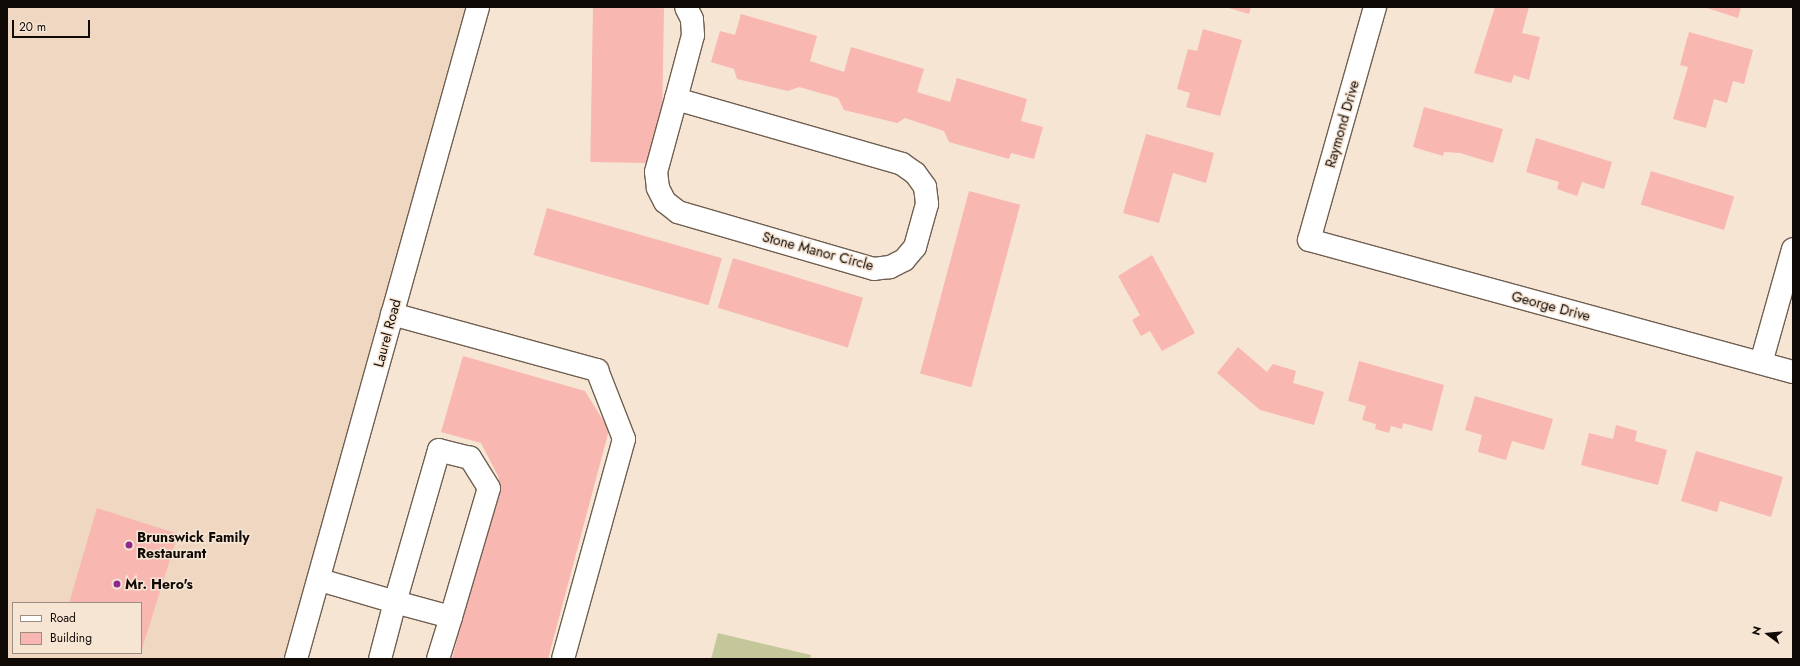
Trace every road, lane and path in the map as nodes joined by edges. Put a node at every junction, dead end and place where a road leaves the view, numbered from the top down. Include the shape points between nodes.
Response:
1 (478, 7) edge
2 (686, 7) edge
3 (1375, 7) edge
4 (676, 99) junction
5 (1309, 240) joint
6 (1793, 249) edge
7 (392, 314) junction
8 (1760, 363) junction
9 (1793, 372) edge
10 (320, 580) junction
11 (395, 602) junction
12 (451, 617) junction
13 (296, 659) edge
14 (380, 659) edge
15 (438, 659) edge
16 (563, 659) edge

1 - 7 street, Laurel Road
2 - 4 street, Stone Manor Circle via 692,19 693,35
3 - 5 street, Raymond Drive
4 - 4 street, Stone Manor Circle via 656,172 658,188 665,202 678,212 874,269 890,267 904,260 915,247 927,204 924,187 915,173 902,164
5 - 8 street, George Drive
6 - 8 street
7 - 10 street, Laurel Road
7 - 16 street via 597,370 624,439
8 - 9 street, George Drive
10 - 11 street
10 - 13 street, Laurel Road
11 - 12 street
11 - 12 street via 439,450 470,458 489,488
11 - 14 street
12 - 15 street

